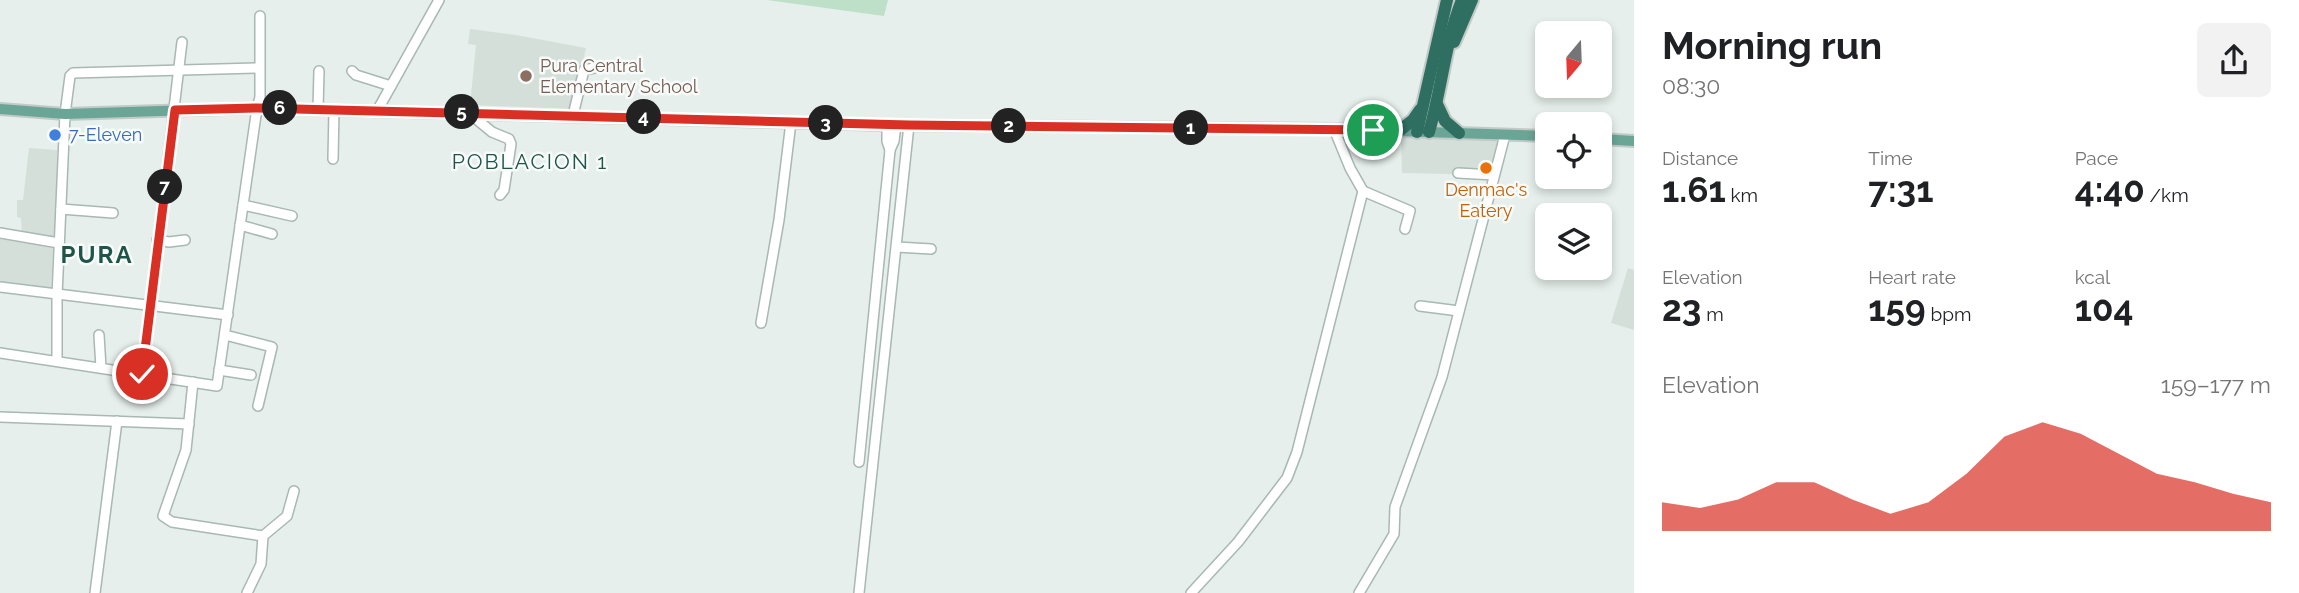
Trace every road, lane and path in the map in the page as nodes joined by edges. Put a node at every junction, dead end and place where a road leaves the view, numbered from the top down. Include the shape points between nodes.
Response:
1 (439, 0) edge
2 (1447, 0) edge
3 (1462, 0) edge
4 (1472, 0) edge
5 (260, 16) dead end
6 (182, 42) dead end
7 (1448, 51) junction
8 (259, 68) junction
9 (594, 68) dead end
10 (180, 70) junction
11 (319, 71) dead end
12 (352, 71) dead end
13 (391, 86) junction
14 (1437, 104) junction
15 (1423, 107) junction
16 (257, 108) junction
17 (0, 109) edge
18 (318, 109) junction
19 (175, 110) junction
20 (334, 110) junction
21 (377, 111) junction
22 (468, 112) junction
23 (65, 114) junction
24 (573, 115) junction
25 (791, 122) junction
26 (891, 125) junction
27 (909, 125) junction
28 (1334, 129) junction
29 (1399, 131) junction
30 (1423, 132) junction
31 (1459, 133) junction
32 (1505, 135) junction
33 (1535, 136) edge
34 (1612, 140) edge
35 (1634, 141) edge
36 (333, 159) dead end
37 (1458, 173) dead end
38 (1494, 175) junction
39 (1363, 191) junction
40 (500, 195) dead end
41 (243, 205) junction
42 (61, 209) junction
43 (113, 213) dead end
44 (292, 216) dead end
45 (240, 225) junction
46 (1405, 229) dead end
47 (0, 233) edge
48 (272, 234) dead end
49 (157, 240) junction
50 (185, 240) dead end
51 (59, 243) junction
52 (897, 247) junction
53 (931, 249) dead end
54 (0, 287) edge
55 (57, 296) junction
56 (149, 306) junction
57 (1420, 306) dead end
58 (1458, 311) junction
59 (228, 315) junction
60 (761, 323) dead end
61 (99, 335) dead end
62 (225, 335) junction
63 (0, 353) edge
64 (57, 361) junction
65 (101, 368) junction
66 (219, 370) junction
67 (142, 374) junction
68 (251, 375) dead end
69 (193, 382) junction
70 (258, 406) dead end
71 (0, 417) edge
72 (117, 421) junction
73 (189, 424) junction
74 (859, 463) dead end
75 (294, 491) dead end
76 (262, 536) junction
77 (1198, 591) edge
78 (249, 592) edge
79 (95, 593) edge
80 (859, 593) edge
81 (1359, 593) edge

1 - 13 street
2 - 15 highway
3 - 7 highway
4 - 7 highway
5 - 8 street
6 - 10 street
7 - 14 highway
8 - 10 street
8 - 16 street
9 - 24 street via 583,70
10 - 19 street
10 - 23 street via 72,74
11 - 18 street
12 - 13 street
13 - 21 street
14 - 30 highway
14 - 31 highway via 1445,121
15 - 29 highway
15 - 30 highway
16 - 18 main road
16 - 19 main road
16 - 41 street
17 - 23 main road
18 - 20 main road
19 - 23 main road
19 - 49 street
20 - 21 main road
20 - 36 street
21 - 22 main road
22 - 24 main road
22 - 40 street via 511,144
23 - 42 street
24 - 25 main road
25 - 26 main road
25 - 60 street
26 - 27 main road
26 - 74 street
27 - 28 main road
27 - 52 street
28 - 29 main road
28 - 39 street
29 - 30 main road
30 - 31 main road
31 - 32 main road
32 - 33 main road
32 - 38 street
34 - 35 main road
37 - 38 street
38 - 58 street
39 - 46 street via 1410,211
39 - 77 street via 1292,469
41 - 44 street
41 - 45 street
42 - 43 street
42 - 51 street
45 - 48 street
45 - 59 street
47 - 51 street
49 - 50 street
49 - 56 street
51 - 55 street
52 - 53 street
52 - 80 street
54 - 55 street
55 - 56 street
55 - 64 street
56 - 59 street
56 - 67 street
57 - 58 street
58 - 81 street via 1442,377 1395,507 1394,534
59 - 62 street
61 - 65 street
62 - 66 street
62 - 70 street via 272,346
63 - 64 street
64 - 65 street
65 - 67 street
66 - 68 street
66 - 69 street via 217,386
67 - 69 street
69 - 73 street
71 - 72 street
72 - 73 street
72 - 79 street
73 - 76 street via 186,450 164,519
75 - 76 street via 287,516
76 - 78 street via 261,564

